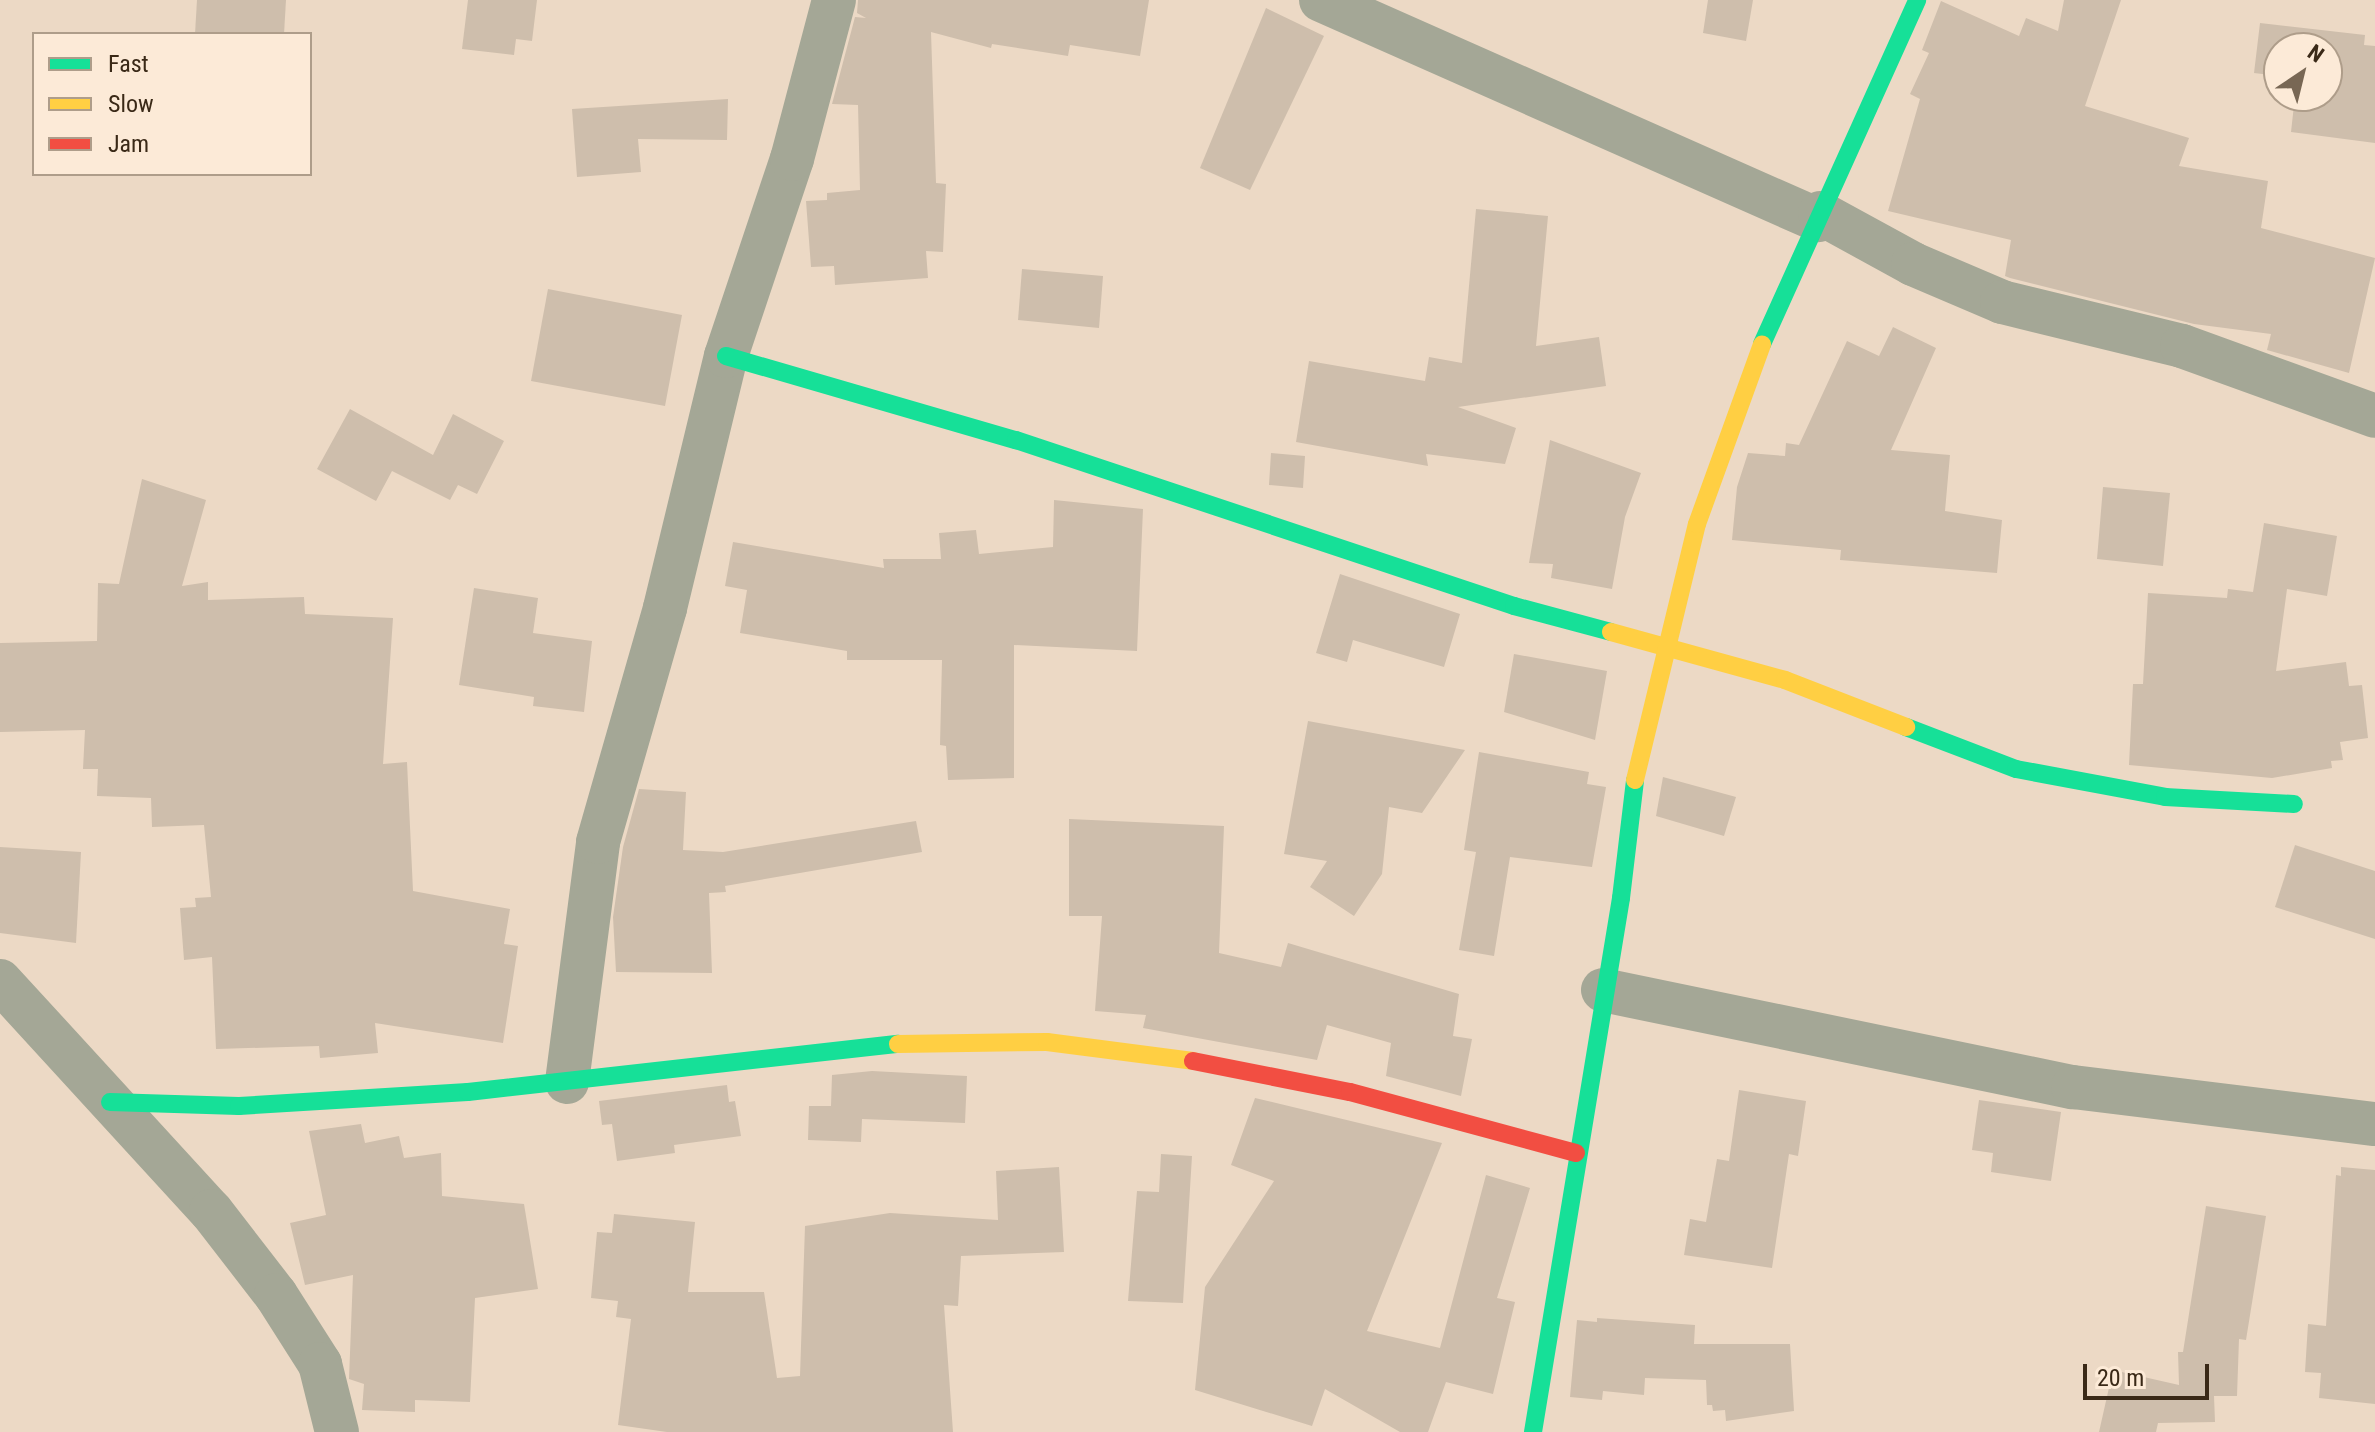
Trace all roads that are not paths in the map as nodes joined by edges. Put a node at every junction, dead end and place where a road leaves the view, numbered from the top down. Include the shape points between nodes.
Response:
1 (834, 0) edge
2 (1321, 0) edge
3 (1917, 0) edge
4 (1819, 217) junction
5 (726, 356) junction
6 (2375, 416) edge
7 (1666, 650) junction
8 (2294, 804) dead end
9 (0, 981) edge
10 (1603, 990) junction
11 (567, 1082) junction
12 (110, 1102) junction
13 (2375, 1124) edge
14 (1576, 1153) junction
15 (337, 1432) edge
16 (1533, 1432) edge

1 - 5 street via 792,159
2 - 4 street
3 - 4 street
4 - 6 street via 2002,302 2182,346
4 - 7 street via 1714,468
5 - 7 street via 1016,440 1353,555
5 - 11 street via 665,608 598,842
7 - 8 street via 1785,680 2016,769 2165,797
7 - 10 street via 1636,774
9 - 12 street
10 - 13 street via 2073,1087
10 - 14 street
11 - 12 street via 239,1106
11 - 14 street via 775,1054 940,1041 1047,1042 1200,1062 1350,1092
12 - 15 street via 211,1211 276,1295 320,1364
14 - 16 street

